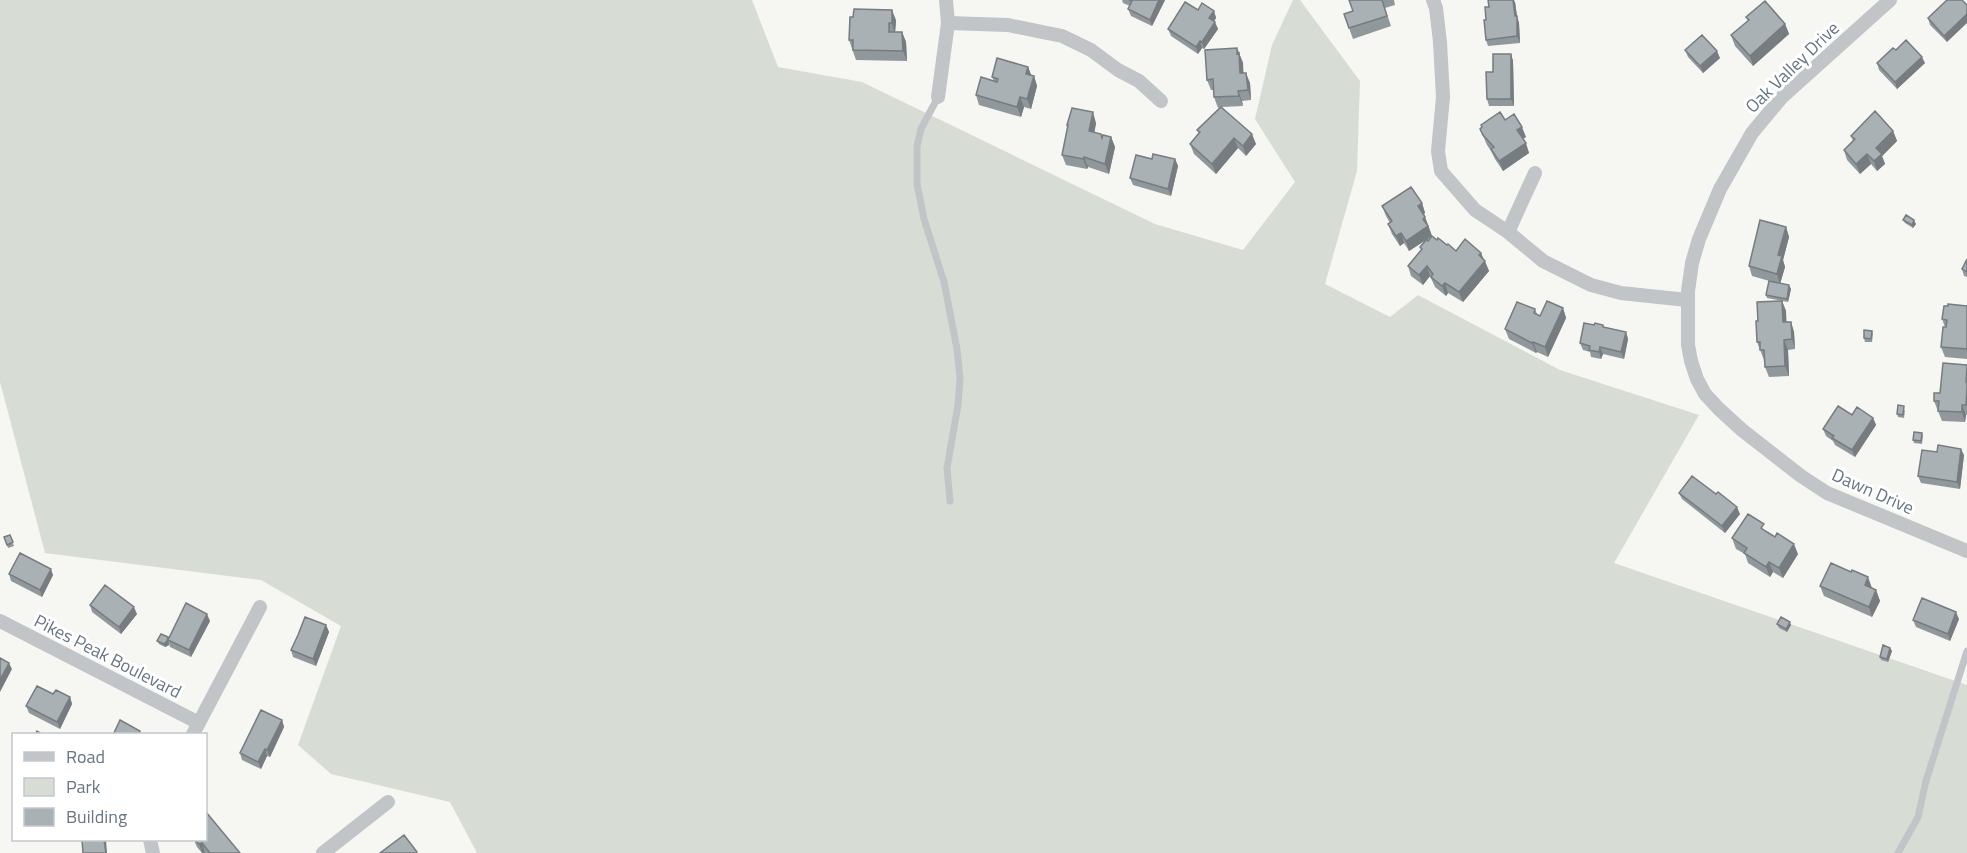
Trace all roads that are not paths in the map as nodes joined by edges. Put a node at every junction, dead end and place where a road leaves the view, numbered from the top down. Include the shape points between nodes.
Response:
1 (946, 0) edge
2 (1433, 0) edge
3 (1890, 0) edge
4 (948, 23) junction
5 (939, 97) joint
6 (1161, 100) dead end
7 (1534, 173) dead end
8 (1508, 232) junction
9 (1687, 300) junction
10 (1742, 430) joint
11 (950, 501) dead end
12 (1967, 550) edge
13 (260, 607) dead end
14 (0, 621) edge
15 (1967, 651) edge
16 (196, 729) edge
17 (388, 802) dead end
18 (323, 853) edge
19 (1898, 853) edge

1 - 4 street
2 - 8 street via 1443,96 1438,151 1441,171 1475,210
3 - 9 street, Oak Valley Drive via 1782,97 1752,133 1708,216 1692,263
4 - 5 street
4 - 6 street via 1008,25 1062,36 1139,81
5 - 11 lane via 921,129 916,184 944,282 957,349 958,405 947,468
7 - 8 street
8 - 9 street via 1543,261 1591,285 1622,293
9 - 10 street, Oak Valley Drive via 1688,345 1697,380 1719,410
10 - 12 street, Dawn Drive via 1827,493
13 - 16 street
14 - 16 street, Pikes Peak Boulevard
15 - 19 lane via 1918,817
17 - 18 street

